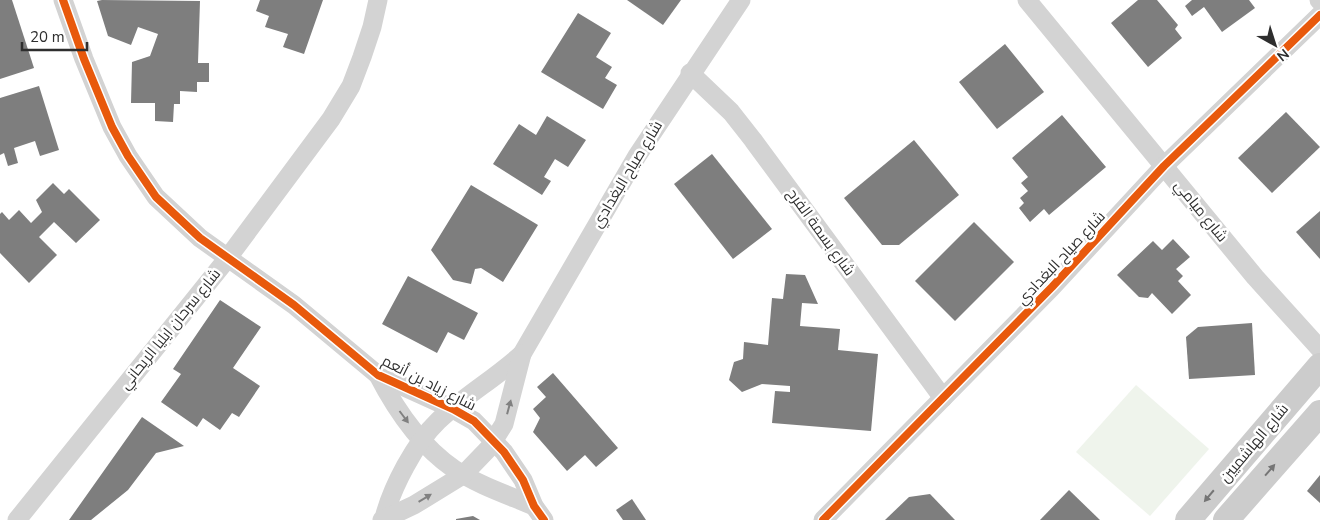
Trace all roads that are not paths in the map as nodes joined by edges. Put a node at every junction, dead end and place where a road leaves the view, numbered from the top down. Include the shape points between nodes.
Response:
1 (63, 0) edge
2 (378, 0) edge
3 (741, 0) edge
4 (1027, 0) edge
5 (1320, 15) edge
6 (690, 73) junction
7 (1164, 166) junction
8 (227, 259) junction
9 (1320, 349) edge
10 (522, 354) junction
11 (1320, 366) edge
12 (378, 375) junction
13 (943, 398) junction
14 (453, 409) junction
15 (1320, 413) edge
16 (423, 440) junction
17 (494, 440) junction
18 (463, 474) junction
19 (539, 513) edge
20 (383, 519) edge
21 (17, 520) edge
22 (823, 520) edge
23 (1188, 520) edge
24 (1226, 520) edge

1 - 8 street, شارع زياد بن أنعم via 101,102 128,156 156,197
2 - 8 street, شارع سرحان ايليا الريحاني via 351,86 303,159
3 - 6 street, شارع صياح البغدادي
4 - 7 street, شارع ميامي
5 - 7 street, شارع صياح البغدادي
6 - 10 street, شارع صياح البغدادي via 637,156
6 - 13 street, شارع بسمة الفرح via 754,140
7 - 9 street, شارع ميامي
7 - 13 street, شارع صياح البغدادي
8 - 12 street, شارع زياد بن أنعم via 294,305
8 - 21 street, شارع سرحان ايليا الريحاني
10 - 14 street, شارع صياح البغدادي
17 -> 10 street, شارع صياح البغدادي via 504,424
11 -> 23 main road, شارع الهاشميين
12 - 14 street, شارع زياد بن أنعم
12 -> 16 street, شارع زياد بن أنعم via 396,406
13 - 22 street, شارع صياح البغدادي
14 - 16 street, شارع صياح البغدادي via 435,424
14 - 17 street, شارع زياد بن أنعم via 474,421
24 -> 15 main road, شارع الهاشميين
16 - 18 street, شارع زياد بن أنعم
16 - 20 street, شارع صياح البغدادي via 395,488
17 - 18 street, شارع صياح البغدادي
17 - 19 street, شارع زياد بن أنعم via 523,480
18 - 19 street, شارع زياد بن أنعم
20 -> 18 street, شارع صياح البغدادي via 414,505

